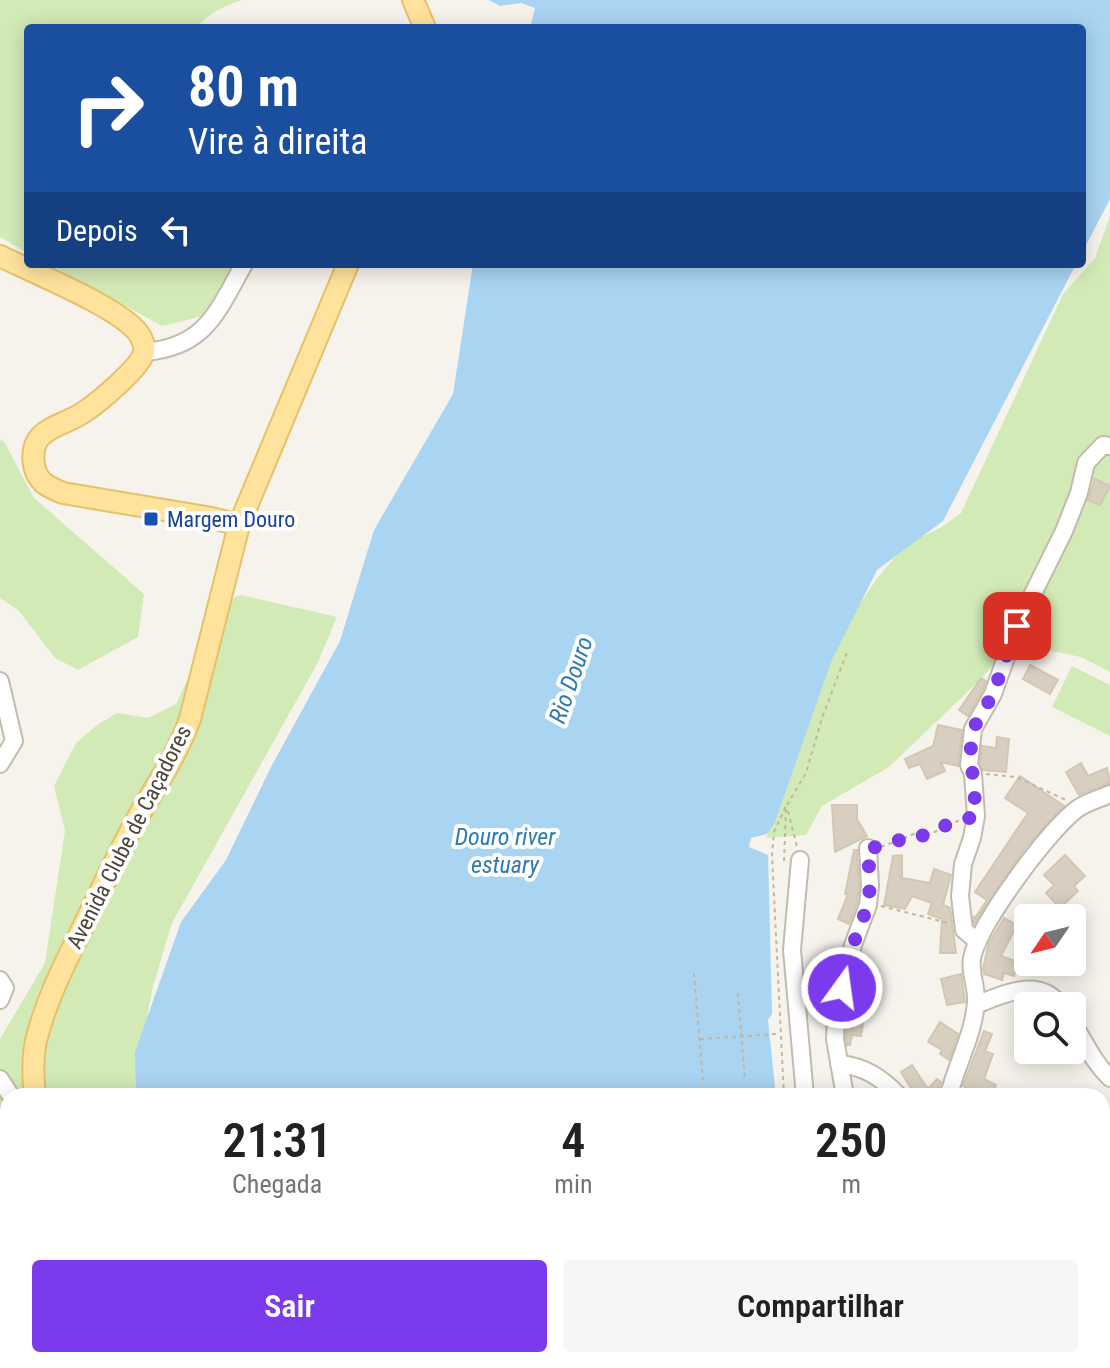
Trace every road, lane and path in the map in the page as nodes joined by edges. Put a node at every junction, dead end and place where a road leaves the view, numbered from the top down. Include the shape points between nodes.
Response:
1 (413, 0) edge
2 (423, 24) edge
3 (0, 256) edge
4 (24, 268) edge
5 (24, 268) edge
6 (242, 268) edge
7 (346, 268) edge
8 (144, 352) junction
9 (1110, 446) edge
10 (239, 525) junction
11 (847, 652) dead end
12 (0, 681) edge
13 (0, 764) edge
14 (973, 774) junction
15 (1110, 794) edge
16 (1080, 807) junction
17 (976, 816) junction
18 (868, 848) joint
19 (800, 860) joint
20 (868, 905) junction
21 (964, 930) junction
22 (978, 942) junction
23 (694, 973) dead end
24 (0, 980) edge
25 (1047, 992) edge
26 (738, 993) dead end
27 (0, 1000) edge
28 (976, 1005) junction
29 (780, 1033) dead end
30 (740, 1037) junction
31 (699, 1040) junction
32 (1086, 1044) edge
33 (839, 1064) junction
34 (1110, 1078) edge
35 (745, 1080) dead end
36 (703, 1083) dead end
37 (34, 1088) edge
38 (804, 1088) edge
39 (844, 1088) edge
40 (889, 1088) edge
41 (951, 1088) edge

1 - 2 main road
3 - 4 main road
5 - 8 main road via 117,314 138,333
6 - 8 street via 211,323 187,341
7 - 10 main road, Avenida Clube de Caçadores
8 - 10 main road via 138,365 83,413 42,433 35,445 35,472 63,493
9 - 14 street via 1103,445 1086,463 1064,531 973,729
10 - 37 main road, Avenida Clube de Caçadores via 190,719 59,977 36,1043
11 - 19 path via 806,773 786,806
12 - 13 street via 14,741
14 - 16 path via 1016,777
14 - 17 street
15 - 16 street
16 - 22 street via 1012,885
17 - 18 path via 926,836 914,834
17 - 21 street via 963,864
18 - 20 street
19 - 38 street via 792,950
20 - 21 path via 920,914
20 - 33 street via 836,1020
21 - 22 street
22 - 28 street via 971,958
23 - 31 path
24 - 27 street via 5,988
25 - 28 street via 1018,990
26 - 30 path
28 - 41 street
29 - 30 path
30 - 31 path
30 - 35 path
31 - 36 path
32 - 34 street
33 - 39 street
33 - 40 street via 866,1070

